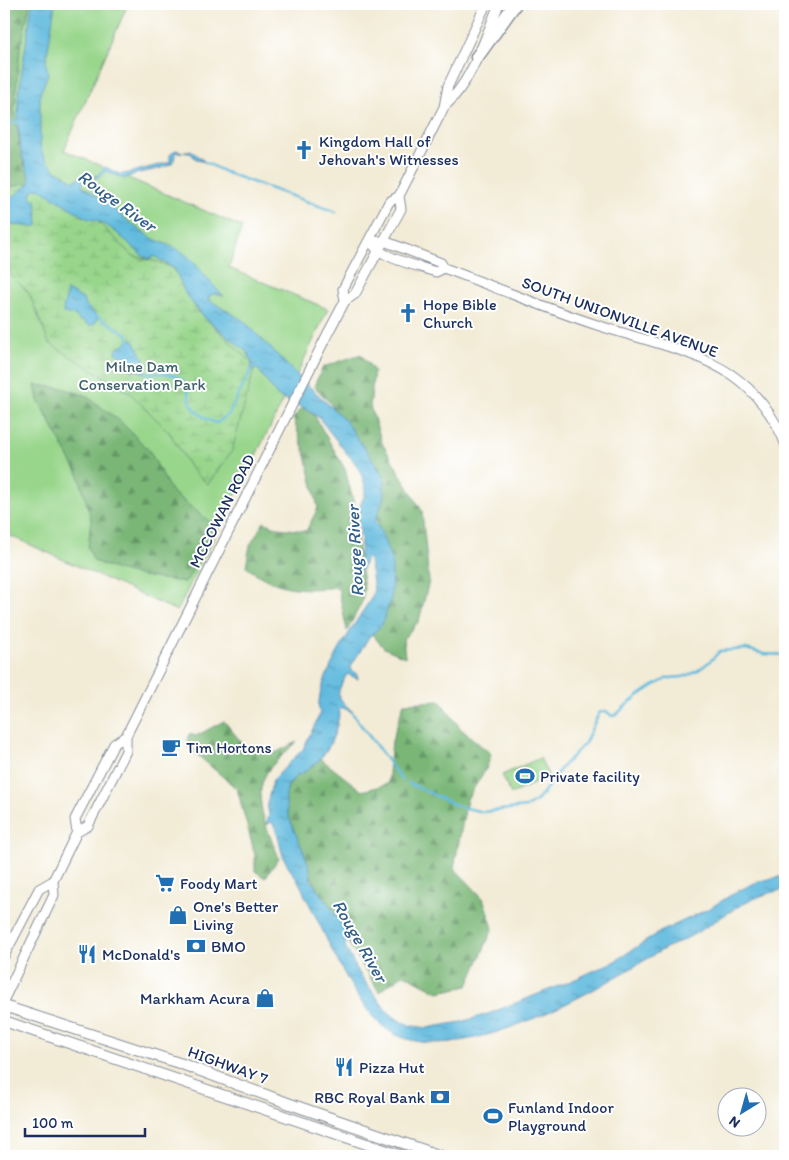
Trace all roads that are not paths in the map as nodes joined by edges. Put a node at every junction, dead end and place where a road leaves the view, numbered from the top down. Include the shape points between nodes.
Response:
1 (486, 4) edge
2 (499, 4) edge
3 (515, 4) edge
4 (477, 57) junction
5 (444, 107) junction
6 (399, 196) junction
7 (384, 240) junction
8 (370, 241) junction
9 (378, 251) junction
10 (444, 268) junction
11 (345, 301) junction
12 (785, 443) edge
13 (126, 736) junction
14 (78, 832) junction
15 (53, 881) junction
16 (4, 956) edge
17 (4, 999) edge
18 (4, 1006) edge
19 (4, 1022) edge
20 (402, 1156) edge
21 (441, 1156) edge

1 - 5 main road, MCCOWAN ROAD via 448,86
2 - 4 main road, MCCOWAN ROAD
3 - 4 highway
4 - 5 main road, MCCOWAN ROAD via 459,93
5 - 6 main road, MCCOWAN ROAD
6 - 7 main road, MCCOWAN ROAD via 401,209
6 - 8 main road, MCCOWAN ROAD via 389,202
7 - 8 main road, SOUTH UNIONVILLE AVENUE
7 - 9 main road, MCCOWAN ROAD
7 - 10 main road, SOUTH UNIONVILLE AVENUE via 441,263
8 - 9 main road
8 - 11 main road, MCCOWAN ROAD via 343,289
9 - 10 main road, SOUTH UNIONVILLE AVENUE via 436,272
9 - 11 main road, MCCOWAN ROAD via 355,294
10 - 12 main road, SOUTH UNIONVILLE AVENUE via 564,314 717,366 742,383 759,401
11 - 13 main road, MCCOWAN ROAD
13 - 14 main road, MCCOWAN ROAD via 126,751 88,826
13 - 14 main road, MCCOWAN ROAD via 114,744 75,819
14 - 15 main road, MCCOWAN ROAD
15 - 16 main road, MCCOWAN ROAD via 39,889
15 - 17 main road, MCCOWAN ROAD via 54,895
18 - 21 main road, HIGHWAY 7 via 182,1064
19 - 20 main road, HIGHWAY 7

